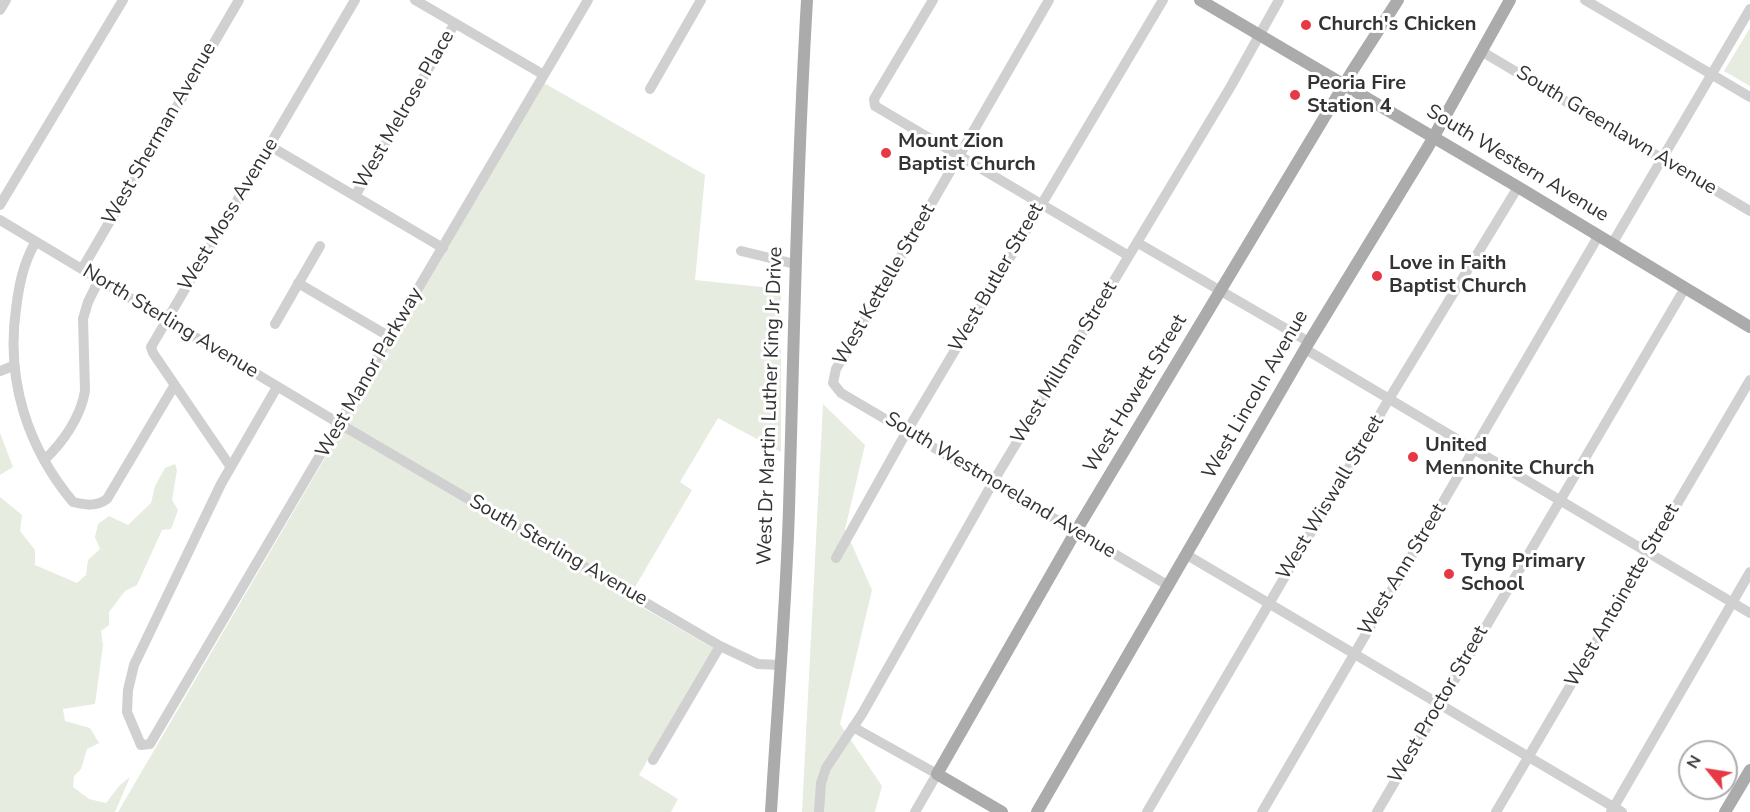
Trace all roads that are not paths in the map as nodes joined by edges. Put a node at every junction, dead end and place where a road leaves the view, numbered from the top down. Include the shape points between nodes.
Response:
1 (6, 0) edge
2 (123, 0) edge
3 (239, 0) edge
4 (356, 0) edge
5 (415, 0) edge
6 (588, 0) edge
7 (701, 0) edge
8 (807, 0) edge
9 (933, 0) edge
10 (1049, 0) edge
11 (1163, 0) edge
12 (1200, 0) edge
13 (1279, 0) edge
14 (1398, 0) edge
15 (1510, 0) edge
16 (1585, 0) edge
17 (1750, 9) edge
18 (0, 10) edge
19 (455, 23) junction
20 (1261, 36) junction
21 (1481, 51) junction
22 (544, 75) junction
23 (1712, 75) junction
24 (1344, 85) junction
25 (650, 89) dead end
26 (1750, 97) edge
27 (1433, 137) junction
28 (270, 146) junction
29 (958, 155) junction
30 (1662, 158) junction
31 (1518, 187) junction
32 (355, 196) junction
33 (1040, 205) junction
34 (0, 206) edge
35 (1750, 212) edge
36 (0, 220) edge
37 (1599, 236) junction
38 (35, 243) junction
39 (1138, 243) junction
40 (1612, 244) junction
41 (320, 246) dead end
42 (443, 248) junction
43 (741, 251) dead end
44 (1129, 256) junction
45 (795, 264) junction
46 (82, 269) junction
47 (99, 280) junction
48 (298, 283) junction
49 (1685, 288) junction
50 (1221, 291) junction
51 (166, 321) junction
52 (275, 324) dead end
53 (1750, 327) edge
54 (390, 337) junction
55 (1307, 345) junction
56 (13, 366) junction
57 (0, 370) edge
58 (1750, 380) edge
59 (833, 384) joint
60 (174, 386) junction
61 (277, 387) junction
62 (1389, 399) junction
63 (340, 424) junction
64 (907, 431) junction
65 (1474, 449) junction
66 (44, 460) junction
67 (230, 466) junction
68 (993, 483) junction
69 (1559, 500) junction
70 (1076, 531) junction
71 (1648, 552) junction
72 (1187, 555) junction
73 (836, 558) dead end
74 (1750, 572) edge
75 (1169, 586) junction
76 (1732, 602) junction
77 (1269, 603) junction
78 (1750, 613) edge
79 (720, 646) junction
80 (1353, 654) junction
81 (781, 665) junction
82 (1440, 705) junction
83 (853, 727) junction
84 (1528, 758) junction
85 (653, 760) dead end
86 (1750, 770) edge
87 (937, 774) junction
88 (1615, 810) edge
89 (771, 812) edge
90 (819, 812) edge
91 (915, 812) edge
92 (1002, 812) edge
93 (1037, 812) edge
94 (1147, 812) edge
95 (1262, 812) edge
96 (1377, 812) edge
97 (1496, 812) edge
98 (1725, 812) edge

1 - 18 street
2 - 34 street
3 - 46 street, West Sherman Avenue
4 - 28 street, West Moss Avenue
5 - 19 street
6 - 22 street, West Manor Parkway
7 - 25 street
8 - 45 main road, West Dr Martin Luther King Jr Drive
9 - 29 street via 873,103
10 - 29 street, West Kettelle Street
11 - 33 street, West Butler Street
12 - 20 main road, South Western Avenue
13 - 20 street, West Millman Street
14 - 24 main road, West Howett Street
15 - 21 main road, West Lincoln Avenue
16 - 23 street
17 - 23 street
19 - 22 street
19 - 32 street, West Melrose Place
20 - 24 main road, South Western Avenue
20 - 39 street, West Millman Street
21 - 27 main road, West Lincoln Avenue
21 - 30 street, South Greenlawn Avenue
22 - 42 street, West Manor Parkway
23 - 26 street
23 - 30 street
24 - 27 main road, South Western Avenue
24 - 50 main road, West Howett Street
27 - 31 main road, South Western Avenue
27 - 55 main road, West Lincoln Avenue
28 - 32 street
28 - 51 street, West Moss Avenue
29 - 33 street
29 - 59 street, West Kettelle Street via 836,369
30 - 35 street, South Greenlawn Avenue
30 - 40 street
31 - 37 main road, South Western Avenue
31 - 62 street, West Wiswall Street
32 - 42 street
33 - 44 street
33 - 64 street, West Butler Street
36 - 38 street, North Sterling Avenue
37 - 40 main road, South Western Avenue
37 - 65 street, West Ann Street
38 - 46 street, North Sterling Avenue
38 - 56 street via 19,286
39 - 44 street, West Millman Street
39 - 50 street
40 - 49 main road, South Western Avenue
41 - 48 street
42 - 54 street, West Manor Parkway
43 - 45 street
44 - 68 street, West Millman Street
45 - 81 main road, West Dr Martin Luther King Jr Drive
46 - 47 street, North Sterling Avenue
47 - 51 street, North Sterling Avenue
47 - 66 street via 83,320 83,401 55,450
48 - 52 street
48 - 54 street
49 - 53 main road, South Western Avenue
49 - 69 street, West Proctor Street
50 - 55 street
50 - 70 main road, West Howett Street
51 - 60 street, West Moss Avenue via 151,347
51 - 61 street, North Sterling Avenue
54 - 63 street, West Manor Parkway
55 - 62 street
55 - 72 main road, West Lincoln Avenue
56 - 57 street
56 - 66 street via 22,411
58 - 71 street, West Antoinette Street
59 - 64 street, South Westmoreland Avenue via 839,392
60 - 66 street via 102,502 73,502
60 - 67 street, West Moss Avenue
61 - 63 street, North Sterling Avenue
61 - 67 street
62 - 65 street
62 - 77 street, West Wiswall Street
63 - 67 street, West Manor Parkway via 150,744 141,745 127,712 134,665
63 - 79 street, South Sterling Avenue
64 - 68 street, South Westmoreland Avenue
64 - 73 street, West Butler Street
65 - 69 street
65 - 80 street, West Ann Street
68 - 70 street, South Westmoreland Avenue
68 - 83 street, West Millman Street
69 - 71 street
69 - 82 street, West Proctor Street
70 - 75 street, South Westmoreland Avenue
70 - 87 main road, West Howett Street
71 - 76 street
71 - 84 street, West Antoinette Street
72 - 75 main road, West Lincoln Avenue
72 - 77 street
74 - 76 street
75 - 93 main road, West Lincoln Avenue
76 - 78 street
76 - 88 street
77 - 80 street
77 - 94 street, West Wiswall Street
79 - 81 street, South Sterling Avenue via 758,664
79 - 85 street
80 - 82 street
80 - 95 street, West Ann Street
81 - 89 main road, West Dr Martin Luther King Jr Drive
82 - 84 street
82 - 96 street, West Proctor Street
83 - 87 street
83 - 90 street, West Millman Street via 823,775
84 - 88 street
84 - 97 street, West Antoinette Street
86 - 98 main road
87 - 91 street, West Howett Street
87 - 92 main road

